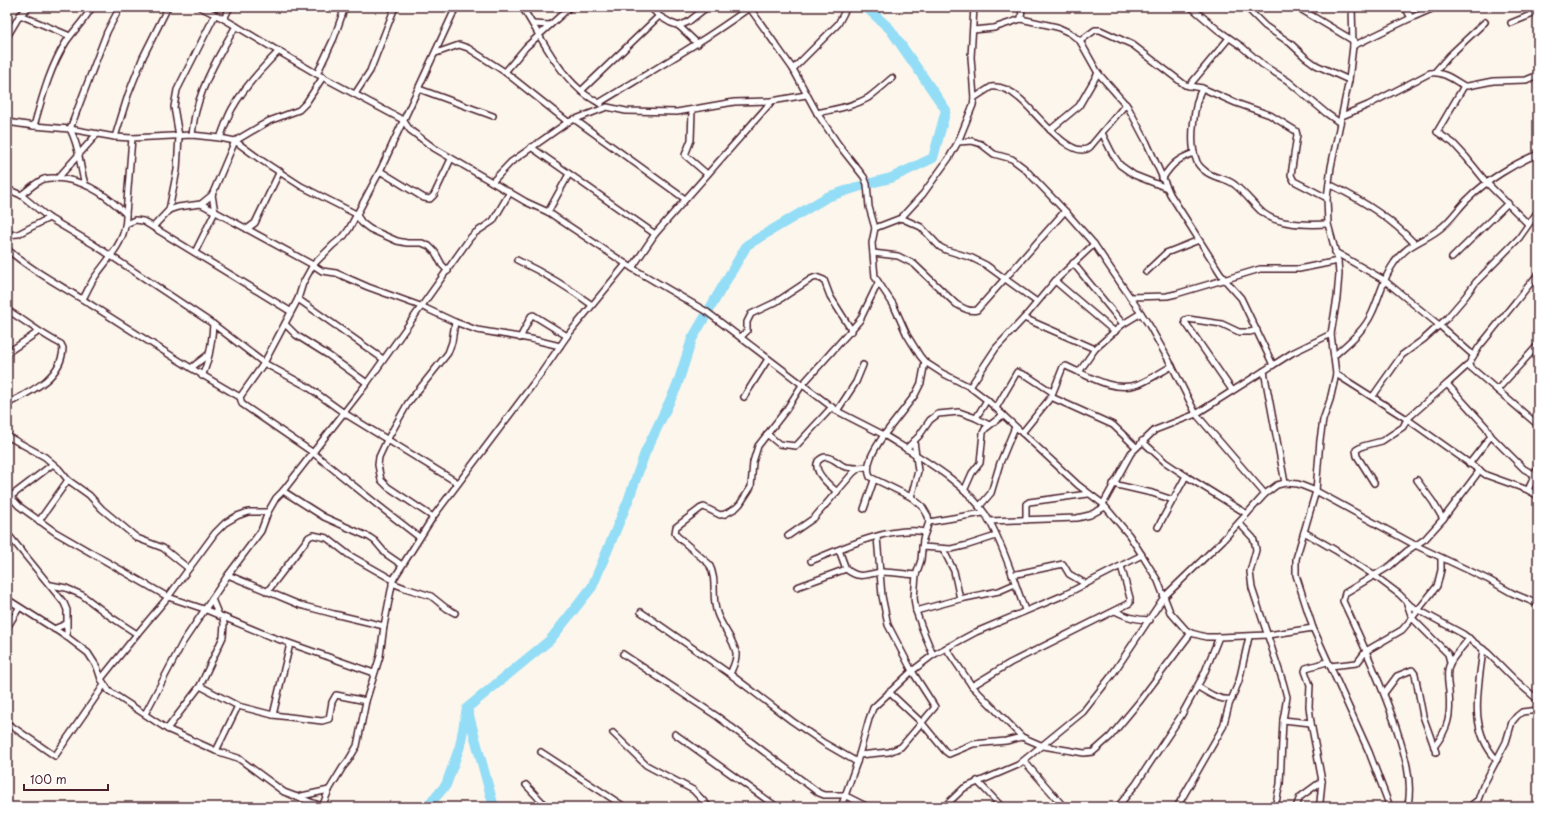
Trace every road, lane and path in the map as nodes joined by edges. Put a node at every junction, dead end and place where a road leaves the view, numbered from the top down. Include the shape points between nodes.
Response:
1 (29, 7) edge
2 (92, 7) edge
3 (120, 7) edge
4 (168, 7) edge
5 (200, 7) edge
6 (230, 7) edge
7 (337, 7) edge
8 (395, 7) edge
9 (456, 7) edge
10 (522, 7) edge
11 (570, 7) edge
12 (650, 7) edge
13 (707, 7) edge
14 (847, 7) edge
15 (974, 7) edge
16 (1022, 7) edge
17 (1191, 7) edge
18 (1246, 7) edge
19 (1297, 7) edge
20 (1352, 7) edge
21 (1405, 7) edge
22 (1436, 7) edge
23 (749, 8) edge
24 (344, 9) edge
25 (1538, 12) edge
26 (20, 15) junction
27 (214, 15) junction
28 (659, 16) junction
29 (1411, 18) junction
30 (224, 19) junction
31 (1021, 19) junction
32 (1485, 22) dead end
33 (1511, 23) dead end
34 (533, 24) junction
35 (550, 25) junction
36 (236, 26) junction
37 (679, 26) junction
38 (973, 30) junction
39 (539, 35) junction
40 (70, 36) junction
41 (7, 37) edge
42 (1229, 38) junction
43 (1080, 41) junction
44 (698, 44) junction
45 (1354, 44) junction
46 (279, 51) junction
47 (436, 52) junction
48 (793, 69) junction
49 (505, 72) junction
50 (1435, 72) junction
51 (1098, 73) junction
52 (317, 74) junction
53 (1538, 76) edge
54 (323, 77) junction
55 (892, 78) dead end
56 (1349, 80) junction
57 (1189, 86) junction
58 (1464, 86) junction
59 (419, 88) junction
60 (1202, 88) junction
61 (581, 91) junction
62 (355, 94) junction
63 (806, 95) junction
64 (974, 98) junction
65 (772, 101) junction
66 (599, 103) junction
67 (1126, 104) junction
68 (607, 107) junction
69 (692, 110) junction
70 (817, 113) junction
71 (493, 116) dead end
72 (1342, 116) junction
73 (574, 119) junction
74 (403, 120) junction
75 (7, 122) edge
76 (568, 122) junction
77 (1340, 123) junction
78 (34, 126) junction
79 (70, 129) junction
80 (1050, 130) junction
81 (1102, 133) junction
82 (97, 134) junction
83 (192, 135) junction
84 (179, 136) junction
85 (114, 137) junction
86 (132, 138) junction
87 (220, 138) junction
88 (235, 141) junction
89 (958, 142) junction
90 (531, 147) junction
91 (79, 154) junction
92 (1194, 154) junction
93 (1538, 154) edge
94 (451, 159) junction
95 (380, 171) junction
96 (280, 172) junction
97 (569, 174) junction
98 (707, 174) junction
99 (58, 178) junction
100 (1162, 179) junction
101 (492, 182) junction
102 (1488, 183) junction
103 (85, 184) junction
104 (1329, 184) junction
105 (1167, 188) junction
106 (7, 189) edge
107 (510, 192) junction
108 (21, 195) junction
109 (212, 195) junction
110 (1327, 198) junction
111 (685, 199) junction
112 (1508, 203) junction
113 (201, 204) junction
114 (168, 210) junction
115 (1065, 210) junction
116 (1538, 210) edge
117 (215, 212) junction
118 (548, 212) junction
119 (126, 214) junction
120 (356, 214) junction
121 (49, 218) junction
122 (900, 218) junction
123 (126, 224) junction
124 (1328, 224) junction
125 (1528, 224) junction
126 (153, 227) junction
127 (875, 228) junction
128 (247, 229) junction
129 (655, 234) junction
130 (7, 235) edge
131 (1199, 240) junction
132 (1414, 243) junction
133 (1094, 244) junction
134 (7, 249) edge
135 (195, 252) junction
136 (1335, 252) junction
137 (873, 253) junction
138 (111, 256) junction
139 (1452, 258) dead end
140 (517, 260) dead end
141 (1338, 261) junction
142 (1073, 263) junction
143 (626, 264) junction
144 (313, 265) junction
145 (632, 268) junction
146 (448, 271) junction
147 (1146, 272) dead end
148 (1538, 274) edge
149 (1006, 279) junction
150 (1224, 279) junction
151 (1384, 280) junction
152 (1055, 281) junction
153 (878, 284) junction
154 (1130, 297) junction
155 (298, 299) junction
156 (83, 300) junction
157 (1037, 302) junction
158 (592, 305) junction
159 (423, 307) junction
160 (7, 310) edge
161 (290, 311) junction
162 (1141, 313) junction
163 (1024, 318) junction
164 (455, 322) junction
165 (213, 324) junction
166 (285, 324) junction
167 (1123, 324) junction
168 (1439, 325) junction
169 (852, 330) junction
170 (1256, 330) junction
171 (38, 332) junction
172 (1114, 332) junction
173 (1332, 334) junction
174 (567, 336) junction
175 (741, 337) junction
176 (520, 338) junction
177 (1538, 345) edge
178 (560, 346) junction
179 (1095, 349) junction
180 (7, 353) edge
181 (210, 354) junction
182 (1473, 355) junction
183 (1334, 356) junction
184 (383, 359) junction
185 (768, 359) junction
186 (925, 362) junction
187 (264, 363) junction
188 (864, 365) dead end
189 (1273, 365) junction
190 (1468, 365) junction
191 (1172, 366) junction
192 (191, 368) junction
193 (1264, 371) junction
194 (1079, 372) junction
195 (1336, 374) junction
196 (202, 376) junction
197 (367, 383) junction
198 (1447, 384) junction
199 (802, 385) junction
200 (970, 387) junction
201 (1232, 390) junction
202 (1497, 390) junction
203 (1052, 395) junction
204 (1373, 396) junction
205 (240, 397) junction
206 (744, 397) dead end
207 (987, 400) junction
208 (7, 404) edge
209 (832, 407) junction
210 (996, 408) junction
211 (837, 411) junction
212 (344, 413) junction
213 (1196, 414) junction
214 (1004, 415) junction
215 (976, 418) junction
216 (1407, 419) junction
217 (989, 425) junction
218 (1538, 425) edge
219 (1015, 427) junction
220 (767, 434) junction
221 (1022, 434) junction
222 (884, 435) junction
223 (7, 436) edge
224 (1491, 436) junction
225 (387, 440) junction
226 (914, 441) junction
227 (1142, 441) junction
228 (1136, 447) junction
229 (906, 449) junction
230 (312, 452) junction
231 (915, 455) junction
232 (53, 464) junction
233 (1469, 464) junction
234 (867, 467) junction
235 (859, 468) junction
236 (1538, 468) edge
237 (1480, 470) junction
238 (1535, 475) junction
239 (1186, 476) junction
240 (68, 480) junction
241 (874, 480) junction
242 (1417, 480) dead end
243 (458, 483) junction
244 (1285, 483) junction
245 (1374, 483) dead end
246 (1114, 484) junction
247 (1528, 490) junction
248 (283, 491) junction
249 (964, 491) junction
250 (1316, 491) junction
251 (836, 492) junction
252 (1088, 494) junction
253 (1265, 494) junction
254 (9, 495) edge
255 (1538, 496) edge
256 (911, 497) junction
257 (1173, 500) junction
258 (1104, 506) junction
259 (979, 507) junction
260 (864, 509) dead end
261 (268, 512) junction
262 (983, 513) junction
263 (1247, 514) junction
264 (433, 517) junction
265 (1443, 519) junction
266 (1026, 520) junction
267 (39, 521) junction
268 (989, 521) junction
269 (929, 522) junction
270 (1239, 523) junction
271 (1158, 527) dead end
272 (924, 532) junction
273 (1304, 532) junction
274 (7, 533) edge
275 (788, 536) dead end
276 (996, 536) junction
277 (419, 537) junction
278 (877, 537) junction
279 (1415, 545) junction
280 (922, 547) junction
281 (943, 549) junction
282 (839, 550) junction
283 (1142, 555) junction
284 (1441, 558) junction
285 (811, 562) dead end
286 (402, 565) junction
287 (1121, 566) junction
288 (188, 568) junction
289 (846, 569) junction
290 (881, 572) junction
291 (228, 575) junction
292 (916, 575) junction
293 (1012, 576) junction
294 (1375, 576) junction
295 (393, 581) junction
296 (1015, 584) junction
297 (1086, 584) junction
298 (50, 585) junction
299 (797, 587) dead end
300 (267, 592) junction
301 (168, 597) junction
302 (1164, 597) junction
303 (7, 599) edge
304 (212, 599) junction
305 (960, 599) junction
306 (1406, 601) junction
307 (1538, 604) edge
308 (19, 608) junction
309 (204, 609) junction
310 (1025, 610) junction
311 (1418, 610) junction
312 (1115, 611) junction
313 (641, 612) dead end
314 (916, 612) junction
315 (455, 613) dead end
316 (221, 617) junction
317 (1412, 618) junction
318 (1150, 620) junction
319 (66, 624) junction
320 (384, 626) junction
321 (7, 628) edge
322 (1313, 628) junction
323 (54, 629) junction
324 (1191, 633) junction
325 (137, 634) junction
326 (1268, 635) junction
327 (67, 637) junction
328 (1219, 637) junction
329 (1249, 637) junction
330 (1469, 638) junction
331 (290, 644) junction
332 (946, 648) junction
333 (1483, 649) junction
334 (1366, 651) junction
335 (623, 654) dead end
336 (933, 655) junction
337 (1450, 662) junction
338 (1329, 664) junction
339 (912, 671) junction
340 (374, 674) junction
341 (730, 674) junction
342 (101, 679) junction
343 (104, 685) junction
344 (200, 686) junction
345 (972, 686) junction
346 (1198, 687) junction
347 (889, 692) junction
348 (1384, 692) junction
349 (1232, 699) junction
350 (1226, 700) junction
351 (1538, 700) edge
352 (366, 701) junction
353 (1230, 705) junction
354 (238, 706) junction
355 (1538, 710) edge
356 (145, 714) junction
357 (273, 715) junction
358 (1283, 720) junction
359 (7, 723) edge
360 (922, 723) junction
361 (1311, 723) junction
362 (167, 729) junction
363 (614, 733) dead end
364 (675, 734) dead end
365 (1022, 737) junction
366 (1043, 746) junction
367 (216, 751) junction
368 (541, 752) dead end
369 (858, 755) junction
370 (1496, 760) junction
371 (1024, 761) junction
372 (857, 762) junction
373 (977, 781) junction
374 (1322, 781) junction
375 (526, 786) dead end
376 (329, 790) junction
377 (844, 795) junction
378 (297, 797) junction
379 (1120, 806) edge
380 (323, 807) edge
381 (547, 807) edge
382 (625, 807) edge
383 (709, 807) edge
384 (777, 807) edge
385 (840, 807) edge
386 (868, 807) edge
387 (944, 807) edge
388 (1002, 807) edge
389 (1064, 807) edge
390 (1177, 807) edge
391 (1275, 807) edge
392 (1296, 807) edge
393 (1320, 807) edge
394 (1390, 807) edge
395 (1405, 807) edge
396 (1469, 807) edge

1 - 26 street
2 - 40 street
3 - 79 street via 107,32
4 - 85 street via 143,57
5 - 27 street
6 - 30 street
7 - 24 street
8 - 62 street via 370,71
9 - 47 street
10 - 34 street
11 - 35 street
12 - 28 street
13 - 37 street
14 - 48 street via 838,24
15 - 38 street
16 - 31 street
17 - 42 street
18 - 56 street via 1265,26 1316,65
19 - 45 street
20 - 45 street
21 - 29 street
22 - 29 street
23 - 44 street
23 - 48 street
24 - 52 street
25 - 33 street
26 - 40 street
26 - 41 street
27 - 30 street
27 - 84 street via 177,90 174,108
28 - 37 street
28 - 61 street
29 - 45 street
30 - 36 street
31 - 38 street via 994,28
31 - 43 street via 1057,27 1070,32
32 - 50 street
34 - 35 street
34 - 39 street
35 - 39 street
36 - 46 street
36 - 83 street via 217,57 200,97
37 - 44 street
38 - 64 street via 971,65
39 - 49 street
39 - 61 street
40 - 78 street via 44,90
42 - 57 street
42 - 77 street
43 - 51 street
43 - 57 street via 1095,30 1100,30 1132,45
44 - 66 street
45 - 56 street
46 - 52 street
46 - 87 street via 239,97
47 - 49 street via 453,46 463,46
47 - 59 street
48 - 63 street
49 - 76 street
50 - 58 street via 1444,74
50 - 72 street
51 - 67 street
51 - 80 street via 1079,106
52 - 54 street
53 - 58 street via 1526,80
54 - 62 street
54 - 88 street via 299,110 269,121
55 - 70 street via 857,103
56 - 72 street
57 - 60 street
58 - 102 street via 1437,131 1453,143
59 - 71 street
59 - 74 street
60 - 92 street via 1193,122
60 - 110 street via 1270,115 1296,131 1291,175 1294,181
61 - 66 street
62 - 74 street
63 - 65 street
63 - 70 street
64 - 80 street via 991,87 1004,89 1031,108
64 - 89 street
65 - 69 street via 734,102
65 - 98 street
66 - 68 street
67 - 81 street
67 - 100 street via 1146,141
68 - 69 street via 646,112
68 - 73 street
69 - 98 street via 691,140 685,155
70 - 127 street via 838,144 861,171
72 - 77 street
73 - 76 street
73 - 111 street
74 - 94 street via 410,130
74 - 95 street
75 - 78 street
76 - 90 street
77 - 104 street
78 - 79 street
79 - 82 street
79 - 91 street via 77,142
80 - 81 street via 1065,144 1084,150
81 - 105 street via 1120,165 1134,175
82 - 85 street
82 - 91 street
83 - 84 street
83 - 87 street
84 - 86 street
84 - 114 street via 176,180
85 - 86 street
86 - 119 street
87 - 88 street
88 - 96 street
88 - 109 street
89 - 115 street via 972,141 994,154 1012,159
89 - 122 street via 923,194
90 - 97 street
90 - 101 street
91 - 99 street
91 - 103 street
92 - 100 street via 1176,161
92 - 124 street via 1205,171 1234,184 1268,216 1296,224
93 - 102 street
94 - 95 street via 430,199 424,198
94 - 101 street
95 - 120 street
96 - 120 street
96 - 128 street via 255,223
97 - 118 street
97 - 129 street
98 - 111 street
99 - 103 street
99 - 108 street via 43,179
100 - 105 street
101 - 107 street
102 - 112 street
102 - 132 street via 1470,197 1436,232
103 - 119 street via 108,198
104 - 110 street
104 - 132 street via 1358,199 1400,228
105 - 131 street
106 - 108 street
107 - 118 street
107 - 146 street via 493,221 470,238
108 - 121 street
109 - 113 street
109 - 117 street
110 - 124 street
111 - 129 street
112 - 125 street
112 - 139 street
113 - 114 street
113 - 117 street
114 - 126 street
115 - 133 street
115 - 149 street
116 - 125 street
117 - 128 street
117 - 135 street
118 - 143 street
119 - 123 street
120 - 144 street via 344,236
120 - 146 street via 370,229 397,241 429,246
121 - 130 street via 18,234
121 - 138 street
122 - 127 street
122 - 149 street via 921,228 940,247 979,262
123 - 126 street via 139,220
123 - 138 street via 120,243
124 - 136 street
125 - 168 street via 1519,238
126 - 135 street
127 - 137 street
128 - 144 street
129 - 145 street
131 - 147 street via 1166,253
131 - 150 street
132 - 151 street via 1400,255
133 - 142 street
133 - 154 street
134 - 156 street via 32,269
135 - 161 street
136 - 141 street
136 - 151 street
137 - 149 street via 907,259 956,304 971,311 977,310
137 - 153 street
138 - 156 street via 94,278
138 - 165 street
140 - 158 street via 569,288
141 - 150 street via 1299,269 1260,269
141 - 173 street via 1339,274
142 - 152 street
142 - 167 street
143 - 145 street
143 - 158 street
144 - 155 street
144 - 159 street via 322,271 336,273
145 - 175 street via 707,312
146 - 159 street
148 - 182 street
149 - 157 street
150 - 154 street via 1167,296
150 - 170 street via 1241,298
151 - 168 street
151 - 183 street via 1364,326
152 - 157 street
152 - 172 street
153 - 169 street via 866,310
153 - 186 street via 894,304 907,335
154 - 162 street
155 - 161 street
155 - 184 street
156 - 192 street
157 - 163 street
158 - 174 street
159 - 164 street
159 - 184 street
160 - 171 street
161 - 166 street
162 - 167 street
162 - 191 street
163 - 179 street
163 - 200 street via 996,348
164 - 176 street via 477,330
164 - 225 street via 448,353 408,403
165 - 181 street
165 - 187 street
166 - 187 street
166 - 197 street via 296,335
167 - 172 street
168 - 182 street
168 - 204 street via 1402,355
169 - 175 street via 830,296 824,280 816,277 751,314 747,322 747,331
169 - 199 street
170 - 189 street
170 - 201 street via 1239,332 1222,324 1185,320
171 - 180 street
171 - 208 street via 61,344 63,353 60,361 44,383
172 - 179 street
173 - 183 street
173 - 189 street
174 - 176 street via 534,315 531,316
174 - 178 street
175 - 185 street
176 - 178 street
177 - 202 street
178 - 243 street via 538,379
179 - 194 street
181 - 192 street
181 - 196 street
182 - 190 street
183 - 195 street
184 - 197 street
185 - 199 street
185 - 206 street
186 - 200 street
186 - 222 street via 921,383 915,395
187 - 205 street
187 - 212 street via 308,387
188 - 211 street
189 - 193 street
190 - 198 street
190 - 202 street
191 - 194 street via 1130,386 1101,383
191 - 213 street
192 - 196 street
193 - 201 street
193 - 244 street
194 - 203 street via 1063,367
195 - 204 street
195 - 250 street via 1323,420
196 - 205 street
197 - 212 street
198 - 216 street
198 - 224 street
199 - 209 street
199 - 220 street
200 - 207 street
201 - 213 street
202 - 218 street
203 - 210 street via 1029,377 1017,372
203 - 221 street
203 - 228 street via 1113,424
204 - 216 street
205 - 230 street via 242,404
207 - 210 street
207 - 215 street
209 - 211 street
209 - 220 street via 796,446 779,444
210 - 214 street
211 - 222 street
212 - 225 street
212 - 230 street
213 - 227 street via 1155,430
213 - 253 street
214 - 217 street
214 - 219 street
215 - 217 street
215 - 226 street via 959,412 938,414
216 - 233 street
216 - 245 street via 1403,427 1382,441 1356,450
217 - 249 street via 982,436 980,463
219 - 221 street
219 - 259 street via 991,493
220 - 341 street via 755,453 751,487 736,508 720,514 701,508 675,530 677,536 712,569 716,612 736,655
221 - 252 street
222 - 229 street
222 - 234 street
223 - 232 street
224 - 233 street
224 - 238 street via 1524,469
225 - 243 street
225 - 264 street via 379,458 381,480 399,496
226 - 229 street
226 - 231 street
227 - 228 street
227 - 239 street via 1165,462
228 - 246 street
229 - 231 street
230 - 248 street
230 - 277 street
231 - 249 street via 939,469
231 - 256 street via 918,471
232 - 240 street
232 - 254 street
233 - 237 street
234 - 235 street
234 - 241 street via 870,477
235 - 251 street
235 - 251 street via 846,466 828,457 818,461 817,470
236 - 238 street
237 - 247 street via 1493,478
237 - 265 street
238 - 247 street
239 - 257 street
239 - 263 street
240 - 267 street
240 - 288 street via 89,495 137,538 163,548
241 - 256 street
241 - 260 street
242 - 265 street
243 - 264 street
244 - 250 street via 1298,484
244 - 253 street via 1277,485
246 - 257 street
246 - 258 street
247 - 255 street
248 - 261 street
248 - 286 street via 324,517 369,537
249 - 259 street
250 - 273 street
250 - 279 street
251 - 275 street via 814,518
252 - 258 street
252 - 266 street via 1029,502 1026,504
253 - 263 street
254 - 267 street
256 - 269 street via 922,506
257 - 271 street
258 - 266 street via 1090,515 1077,518
258 - 283 street
259 - 262 street
261 - 288 street via 248,512 225,523
261 - 291 street via 261,532
262 - 268 street
262 - 269 street
263 - 270 street
264 - 277 street
265 - 279 street via 1425,539
266 - 268 street
267 - 301 street
268 - 276 street
269 - 272 street
270 - 302 street
270 - 326 street via 1253,538 1256,550 1250,578
272 - 278 street via 904,531
272 - 280 street
273 - 294 street
273 - 322 street via 1296,560 1296,575
274 - 298 street
276 - 281 street via 961,547
276 - 293 street
277 - 286 street
278 - 282 street
278 - 290 street
279 - 284 street
279 - 294 street
280 - 281 street
280 - 292 street
281 - 305 street via 954,571
282 - 285 street
282 - 289 street
283 - 287 street
283 - 302 street
284 - 307 street
284 - 311 street via 1437,586
286 - 295 street
287 - 297 street
287 - 312 street via 1131,601
288 - 301 street
289 - 290 street via 861,576
289 - 299 street
290 - 292 street
290 - 339 street via 882,596 888,625
291 - 300 street
291 - 304 street
292 - 314 street
293 - 296 street
293 - 297 street via 1063,564 1069,574
294 - 306 street
294 - 334 street via 1345,593 1343,601
295 - 300 street via 349,555 327,538 313,535
295 - 315 street via 405,588 432,596
295 - 320 street
296 - 305 street via 999,591
296 - 310 street
297 - 310 street
298 - 319 street via 67,610
298 - 325 street via 82,595
300 - 320 street via 321,611
301 - 309 street
301 - 325 street
302 - 318 street
302 - 324 street via 1170,612
303 - 308 street
304 - 309 street
304 - 316 street
305 - 314 street
306 - 311 street
306 - 317 street
308 - 321 street
308 - 323 street
309 - 316 street
309 - 356 street via 183,642
310 - 332 street
311 - 317 street
311 - 330 street
312 - 318 street via 1137,620
312 - 345 street via 1010,663
313 - 341 street
314 - 336 street
316 - 331 street
316 - 344 street via 224,624 223,637
317 - 334 street via 1402,630
317 - 337 street via 1448,654
318 - 366 street via 1083,712
319 - 323 street
319 - 327 street
320 - 340 street via 380,656
322 - 326 street
322 - 338 street
323 - 327 street
324 - 328 street
324 - 366 street via 1139,702 1098,749 1088,753
325 - 342 street
326 - 329 street
326 - 358 street via 1287,697
327 - 342 street via 88,653
328 - 329 street
328 - 346 street
329 - 349 street
330 - 333 street
330 - 337 street
331 - 340 street
331 - 357 street
332 - 336 street
332 - 345 street
333 - 351 street
333 - 370 street via 1477,720 1485,745
334 - 338 street via 1357,662
334 - 348 street
335 - 377 street via 718,717 819,793
336 - 339 street
337 - 348 street via 1446,730 1435,750 1423,716 1412,670 1397,676
338 - 361 street via 1305,669 1310,687
338 - 394 street via 1369,752
339 - 347 street
339 - 360 street via 935,705 935,710
340 - 352 street
341 - 372 street via 792,721
342 - 343 street
343 - 356 street
343 - 359 street via 55,756
344 - 354 street
344 - 362 street
345 - 365 street
346 - 350 street
346 - 379 street via 1169,735
347 - 360 street
347 - 369 street via 873,708
348 - 395 street via 1404,754 1409,786 1408,805
349 - 350 street
349 - 353 street
350 - 353 street
352 - 357 street via 336,695 329,719 322,721
352 - 376 street via 357,746
353 - 390 street via 1223,727
354 - 357 street
354 - 367 street
355 - 370 street via 1522,712 1517,716
356 - 362 street
358 - 361 street
358 - 391 street via 1280,784
360 - 365 street via 949,754 973,744
360 - 369 street via 904,744 893,751
361 - 374 street
362 - 367 street
363 - 383 street via 646,765 693,790
364 - 384 street
365 - 366 street
366 - 371 street
367 - 378 street via 238,758 284,792
368 - 382 street
369 - 372 street
370 - 396 street via 1478,800
371 - 373 street
371 - 389 street
372 - 377 street
373 - 387 street via 964,788
373 - 388 street
374 - 392 street via 1300,797
374 - 393 street
375 - 381 street
376 - 378 street
376 - 380 street
377 - 385 street
377 - 386 street
378 - 380 street

